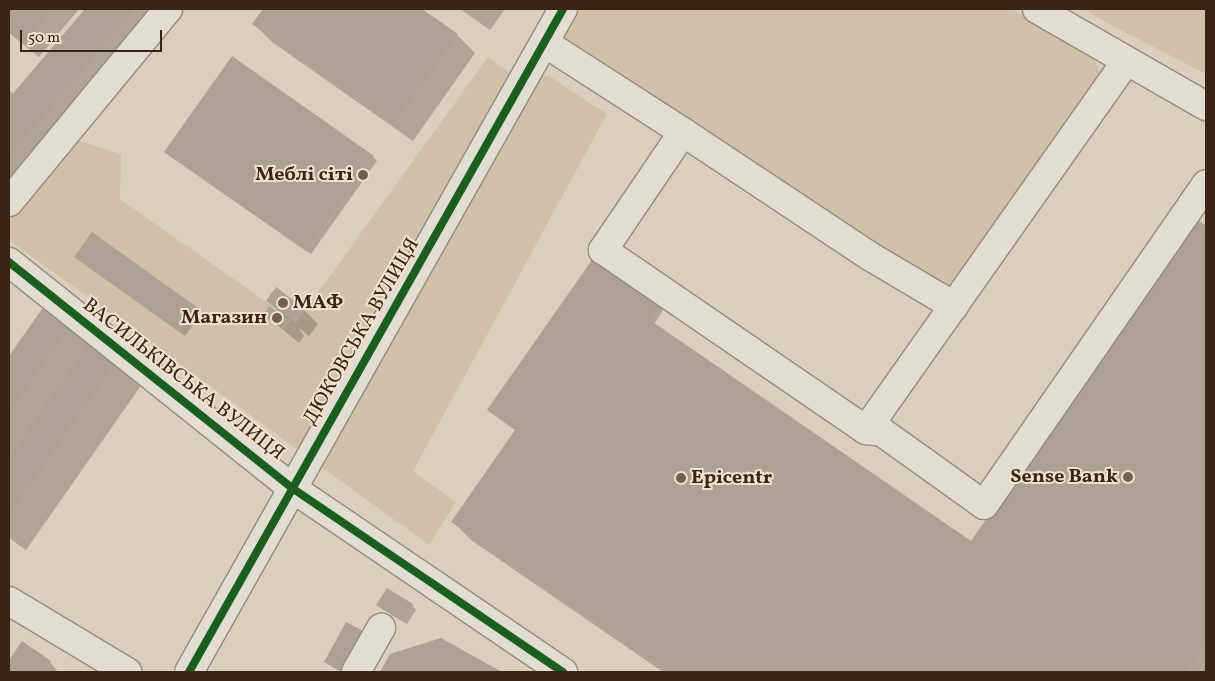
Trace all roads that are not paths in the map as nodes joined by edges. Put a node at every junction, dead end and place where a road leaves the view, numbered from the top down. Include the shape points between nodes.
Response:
1 (168, 9) edge
2 (564, 9) edge
3 (1036, 9) edge
4 (545, 43) junction
5 (1126, 61) junction
6 (1206, 106) edge
7 (683, 132) junction
8 (1206, 184) edge
9 (9, 202) edge
10 (9, 262) edge
11 (954, 306) junction
12 (866, 430) junction
13 (292, 488) junction
14 (9, 601) edge
15 (381, 628) dead end
16 (127, 672) edge
17 (189, 672) edge
18 (356, 672) edge
19 (563, 672) edge

1 - 9 street
2 - 4 street, ДЮКОВСЬКА ВУЛИЦЯ
3 - 5 street
4 - 7 street
4 - 13 street, ДЮКОВСЬКА ВУЛИЦЯ
5 - 6 street
5 - 11 street
7 - 11 street via 871,257
7 - 12 street via 603,250
8 - 12 street via 984,505 882,432
10 - 13 street, ВАСИЛЬКІВСЬКА ВУЛИЦЯ
11 - 12 street
13 - 17 street, ДЮКОВСЬКА ВУЛИЦЯ
13 - 19 street, ВАСИЛЬКІВСЬКА ВУЛИЦЯ
14 - 16 street
15 - 18 street

